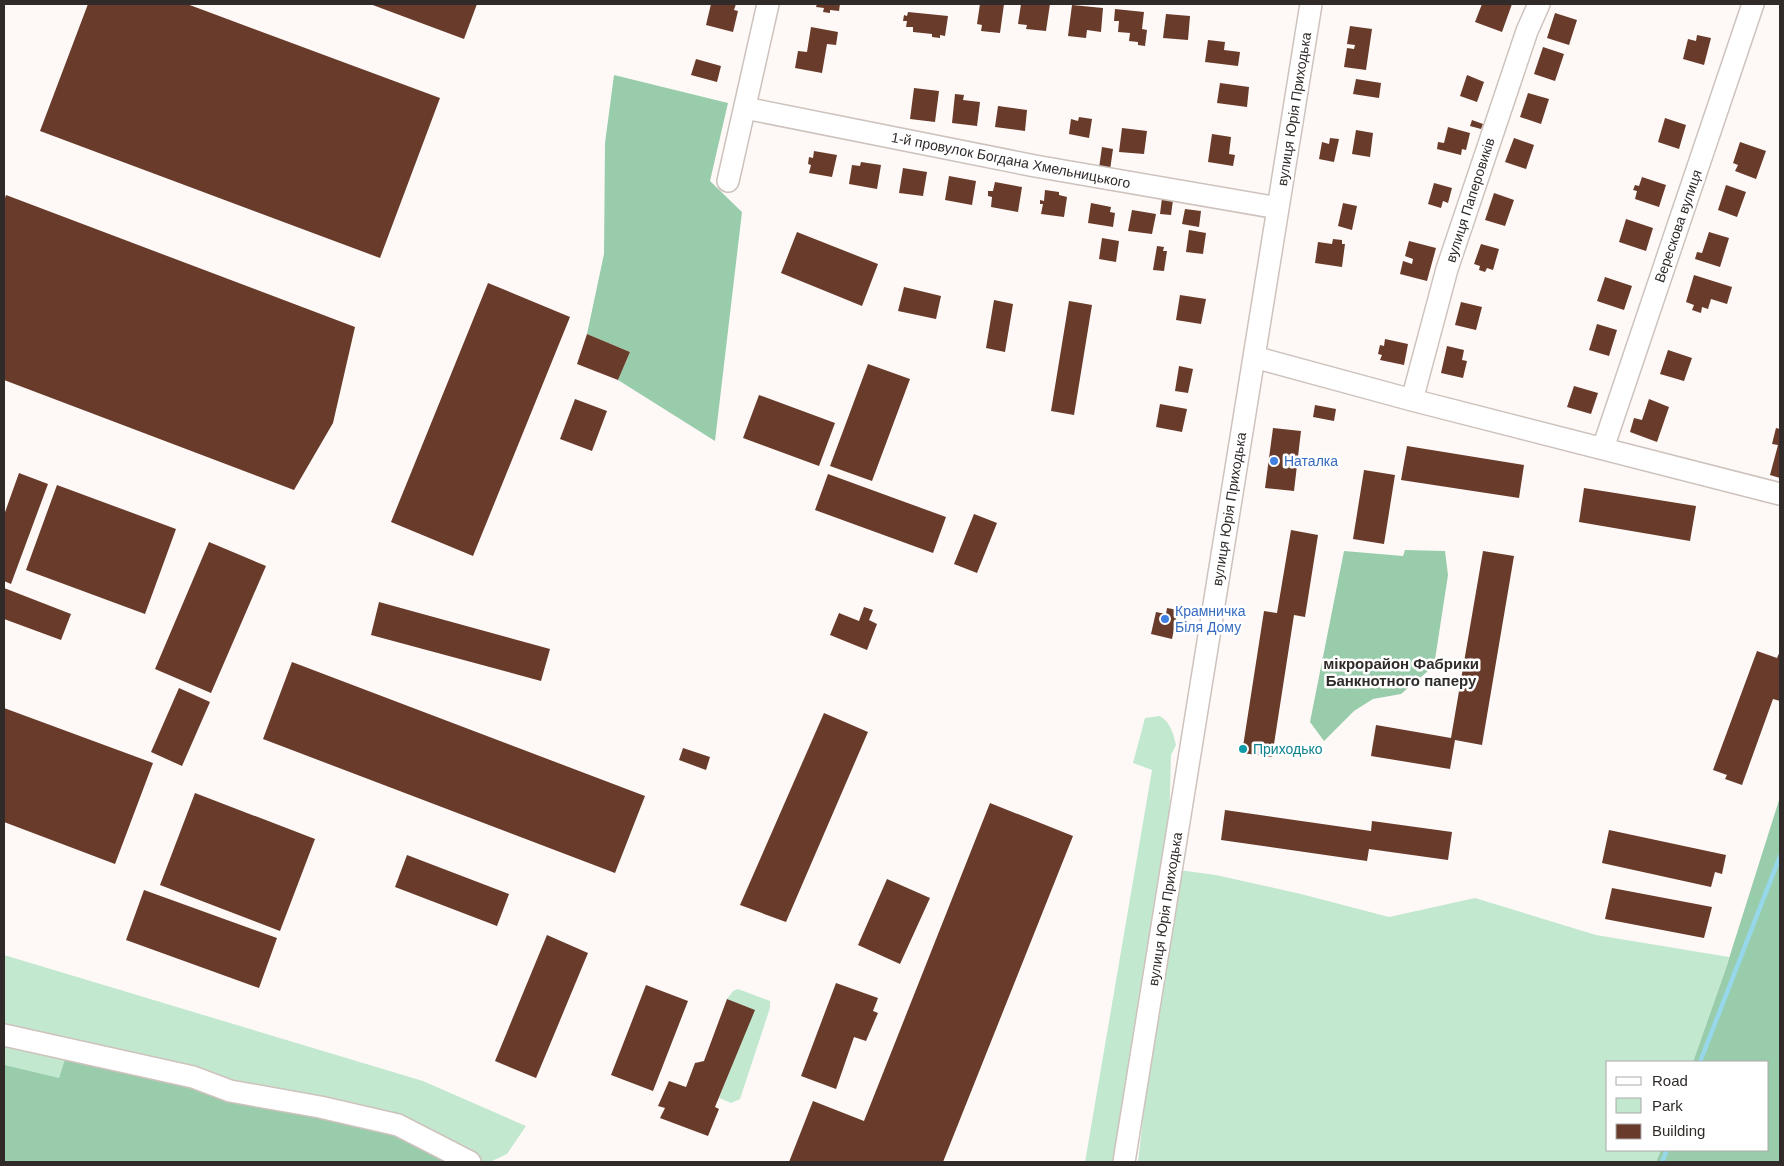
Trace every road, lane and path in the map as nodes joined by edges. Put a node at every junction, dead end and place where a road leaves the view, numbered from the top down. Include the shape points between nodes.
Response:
1 (768, 4) edge
2 (1311, 4) edge
3 (1539, 4) edge
4 (1753, 4) edge
5 (745, 108) junction
6 (728, 182) dead end
7 (1278, 208) junction
8 (1254, 358) junction
9 (1412, 400) junction
10 (1602, 448) junction
11 (1780, 494) edge
12 (4, 1035) edge
13 (470, 1162) edge
14 (1124, 1162) edge

1 - 5 street
2 - 7 street, вулиця Юрія Приходька
3 - 9 street, вулиця Паперовиків via 1526,31 1447,269
4 - 10 street, Верескова вулиця
5 - 6 street
5 - 7 street, 1-й провулок Богдана Хмельницького via 1035,166
7 - 8 street, вулиця Юрія Приходька
8 - 9 street
8 - 14 street, вулиця Юрія Приходька
9 - 10 street
10 - 11 street
12 - 13 street via 193,1077 230,1091 398,1125

